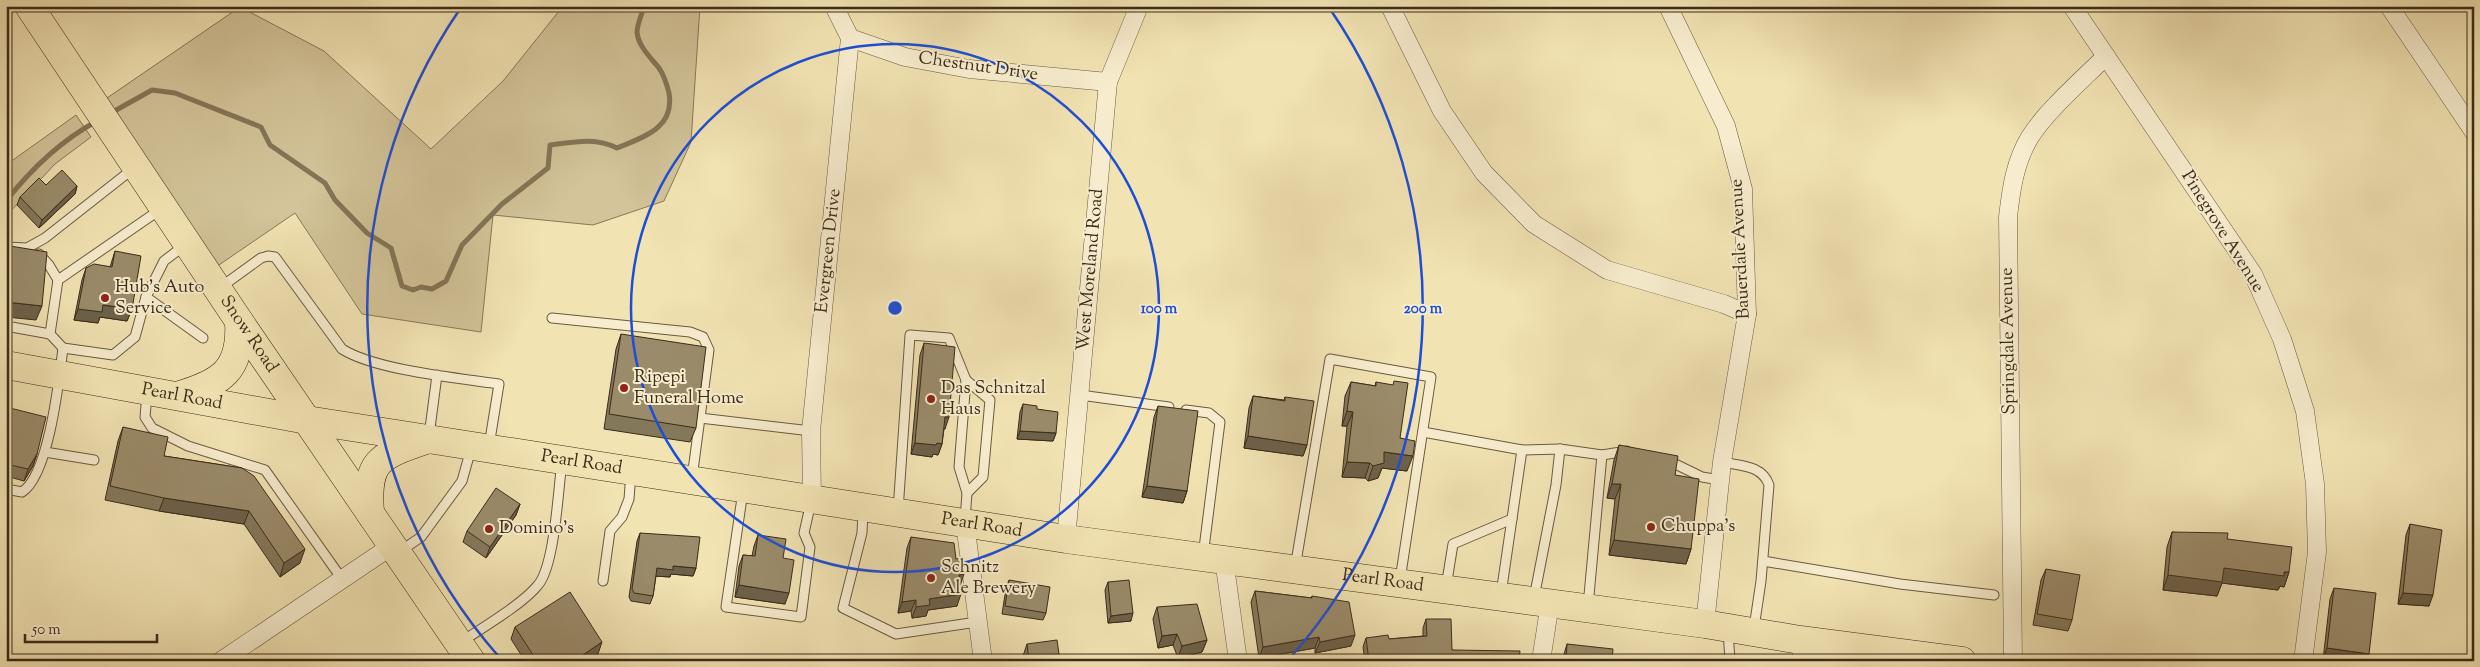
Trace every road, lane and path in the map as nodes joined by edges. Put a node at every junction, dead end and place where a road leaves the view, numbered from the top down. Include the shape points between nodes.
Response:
1 (28, 6) edge
2 (834, 6) edge
3 (1139, 6) edge
4 (1390, 6) edge
5 (1668, 6) edge
6 (2072, 6) edge
7 (2389, 6) edge
8 (850, 38) junction
9 (2106, 56) junction
10 (1108, 82) junction
11 (2474, 132) edge
12 (136, 166) junction
13 (163, 208) junction
14 (188, 244) junction
15 (6, 248) edge
16 (27, 248) junction
17 (58, 280) junction
18 (218, 289) junction
19 (146, 297) junction
20 (1747, 314) junction
21 (552, 318) dead end
22 (239, 321) junction
23 (6, 326) edge
24 (50, 334) junction
25 (203, 338) dead end
26 (63, 348) junction
27 (6, 365) edge
28 (60, 375) junction
29 (437, 375) junction
30 (966, 380) junction
31 (147, 391) junction
32 (176, 396) junction
33 (1080, 396) junction
34 (700, 418) junction
35 (307, 420) junction
36 (811, 431) junction
37 (1423, 432) junction
38 (429, 439) junction
39 (480, 447) junction
40 (1560, 448) junction
41 (1522, 450) junction
42 (45, 452) junction
43 (1641, 453) edge
44 (1602, 455) junction
45 (1659, 456) edge
46 (94, 460) dead end
47 (562, 460) junction
48 (1722, 462) junction
49 (631, 471) junction
50 (692, 480) junction
51 (1720, 480) junction
52 (744, 488) junction
53 (6, 489) edge
54 (967, 493) junction
55 (812, 499) junction
56 (863, 507) junction
57 (898, 512) junction
58 (370, 513) junction
59 (1512, 519) junction
60 (965, 523) junction
61 (1066, 539) junction
62 (395, 549) junction
63 (1213, 558) junction
64 (1763, 561) junction
65 (1295, 569) junction
66 (342, 579) junction
67 (603, 581) dead end
68 (1400, 583) junction
69 (1445, 589) junction
70 (1994, 595) dead end
71 (1501, 597) junction
72 (1542, 602) junction
73 (1588, 609) junction
74 (977, 622) junction
75 (1729, 628) junction
76 (1801, 651) edge
77 (465, 652) edge
78 (222, 661) edge
79 (983, 661) edge
80 (1238, 661) edge
81 (1541, 661) edge
82 (1730, 661) edge
83 (1962, 661) edge
84 (2012, 661) edge
85 (2303, 661) edge

1 - 12 main road, Snow Road
2 - 8 street
3 - 10 street, West Moreland Road
4 - 20 street via 1442,111 1484,173 1534,224 1607,270 1724,304
5 - 20 street, Bauerdale Avenue via 1726,126 1743,189
6 - 9 street, Pinegrove Avenue
7 - 11 street
8 - 10 street, Chestnut Drive via 906,57 969,69
8 - 36 street, Evergreen Drive
9 - 84 street, Springdale Avenue via 2030,137 2013,177 2008,218
9 - 85 street, Pinegrove Avenue via 2253,274 2288,357 2305,411 2315,484 2317,552
10 - 33 street, West Moreland Road
12 - 13 main road, Snow Road
12 - 16 lane via 45,238
13 - 14 main road, Snow Road
13 - 17 lane
14 - 18 main road, Snow Road
14 - 19 lane via 164,261
15 - 16 lane
16 - 17 lane via 41,255
17 - 24 lane
18 - 22 main road, Snow Road
18 - 29 lane via 261,258 275,257 342,348 356,358
19 - 25 lane
19 - 26 lane via 135,337 113,355
20 - 48 street, Bauerdale Avenue
21 - 34 lane via 690,332 703,337 710,350
22 - 32 main road via 240,341 231,367 215,382
22 - 35 main road, Snow Road
23 - 24 lane
24 - 26 lane
26 - 28 lane
27 - 28 main road, Pearl Road
28 - 31 main road, Pearl Road
28 - 42 lane
29 - 38 lane
29 - 39 lane via 498,384
30 - 54 lane via 959,467
30 - 54 lane via 990,400 983,477
30 - 57 lane via 949,338 910,335
31 - 32 main road, Pearl Road
31 - 66 lane via 145,417 152,428 188,446 265,470
32 - 35 main road, Pearl Road
33 - 61 street, West Moreland Road
33 - 63 lane via 1208,413 1220,422
34 - 36 lane
34 - 50 lane
35 - 38 main road, Pearl Road
35 - 58 main road, Snow Road
36 - 55 street, Evergreen Drive
37 - 41 lane
37 - 65 lane via 1431,377 1330,359
37 - 68 lane via 1411,494
38 - 39 main road, Pearl Road
38 - 58 main road via 393,451 380,460 372,471 368,488
39 - 47 main road, Pearl Road
39 - 62 lane via 462,480 421,537
40 - 41 lane
40 - 44 lane
40 - 72 lane
41 - 59 lane
42 - 46 lane
42 - 53 lane via 29,487 22,492
43 - 44 lane via 1623,451
44 - 73 lane
45 - 51 lane via 1702,477
47 - 49 main road, Pearl Road
47 - 77 lane via 545,572 538,585
48 - 51 street, Bauerdale Avenue
48 - 64 lane via 1755,469 1769,485
49 - 50 main road, Pearl Road
49 - 67 lane via 629,498 622,517 610,531
50 - 52 main road, Pearl Road
51 - 75 street, Bauerdale Avenue
52 - 55 main road, Pearl Road
52 - 55 lane via 726,607 800,617 810,547 804,533
54 - 60 lane
55 - 56 main road, Pearl Road
56 - 57 main road, Pearl Road
56 - 74 lane via 862,533 843,608 896,634
57 - 60 main road, Pearl Road
58 - 62 main road, Snow Road
59 - 69 lane via 1453,544
59 - 71 lane
60 - 61 main road, Pearl Road
60 - 74 street
61 - 63 main road, Pearl Road
62 - 66 street
62 - 77 main road, Snow Road
63 - 65 main road, Pearl Road
63 - 80 street
64 - 70 lane via 1900,584
64 - 75 lane
65 - 68 main road, Pearl Road
66 - 78 street
68 - 69 main road, Pearl Road
69 - 71 main road, Pearl Road
71 - 72 main road, Pearl Road
72 - 73 main road, Pearl Road
72 - 81 street
73 - 75 main road, Pearl Road
74 - 79 street
75 - 76 main road, Pearl Road
75 - 82 lane
76 - 83 main road, Pearl Road

